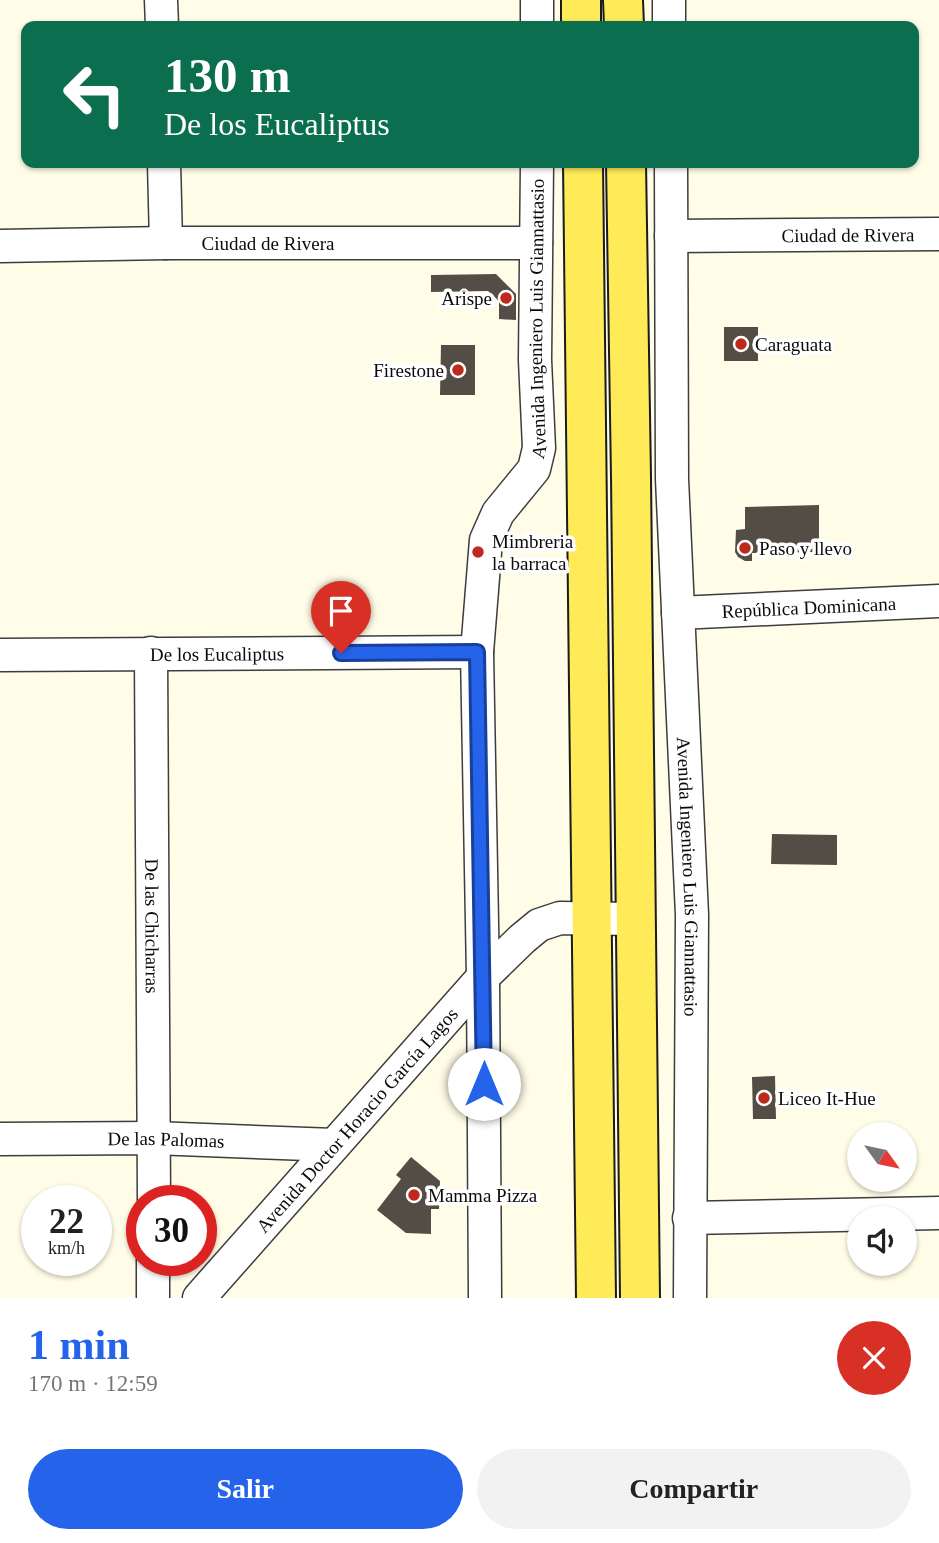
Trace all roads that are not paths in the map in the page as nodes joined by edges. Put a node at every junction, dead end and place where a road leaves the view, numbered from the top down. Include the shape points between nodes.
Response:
1 (161, 0) edge
2 (537, 0) edge
3 (581, 0) edge
4 (623, 0) edge
5 (669, 0) edge
6 (162, 21) edge
7 (537, 21) edge
8 (582, 21) edge
9 (624, 21) edge
10 (669, 21) edge
11 (164, 168) edge
12 (537, 168) edge
13 (583, 168) edge
14 (626, 168) edge
15 (671, 168) edge
16 (939, 234) edge
17 (671, 236) junction
18 (166, 243) junction
19 (536, 243) junction
20 (0, 246) edge
21 (584, 357) junction
22 (535, 360) junction
23 (631, 477) junction
24 (672, 479) junction
25 (939, 601) edge
26 (678, 613) junction
27 (477, 652) junction
28 (151, 653) junction
29 (0, 655) edge
30 (635, 919) junction
31 (592, 920) junction
32 (483, 976) junction
33 (154, 1138) junction
34 (0, 1139) edge
35 (334, 1146) junction
36 (154, 1185) edge
37 (939, 1213) edge
38 (689, 1218) junction
39 (153, 1276) edge
40 (153, 1298) edge
41 (199, 1298) edge
42 (485, 1298) edge
43 (596, 1298) edge
44 (640, 1298) edge
45 (690, 1298) edge

1 - 6 street
2 - 7 street
3 - 8 main road
4 - 9 main road
5 - 10 street
11 - 18 street
12 - 19 street, Avenida Ingeniero Luis Giannattasio
13 - 21 main road
14 - 23 main road
15 - 17 street, Avenida Ingeniero Luis Giannattasio
16 - 17 street, Ciudad de Rivera
17 - 24 street, Avenida Ingeniero Luis Giannattasio
18 - 19 street, Ciudad de Rivera
18 - 20 street, Ciudad de Rivera
19 - 22 street, Avenida Ingeniero Luis Giannattasio
21 - 22 street
21 - 31 main road
22 - 27 street, Avenida Ingeniero Luis Giannattasio via 538,448 534,469 498,513 486,540
23 - 24 street
23 - 30 main road
24 - 26 street, Avenida Ingeniero Luis Giannattasio
25 - 26 street, República Dominicana
26 - 38 street, Avenida Ingeniero Luis Giannattasio via 692,915
27 - 28 street, De los Eucaliptus
27 - 32 street, Avenida Ingeniero Luis Giannattasio
28 - 29 street, De los Eucaliptus
28 - 33 street, De las Chicharras
30 - 31 street, Avenida Doctor Horacio García Lagos
30 - 44 main road
31 - 32 street, Avenida Doctor Horacio García Lagos via 560,918 540,925
31 - 43 main road
32 - 35 street, Avenida Doctor Horacio García Lagos
32 - 42 street, Avenida Ingeniero Luis Giannattasio
33 - 34 street, De las Palomas
33 - 35 street, De las Palomas
33 - 36 street, De las Chicharras
35 - 41 street, Avenida Doctor Horacio García Lagos
37 - 38 street
38 - 45 street, Avenida Ingeniero Luis Giannattasio
39 - 40 street

